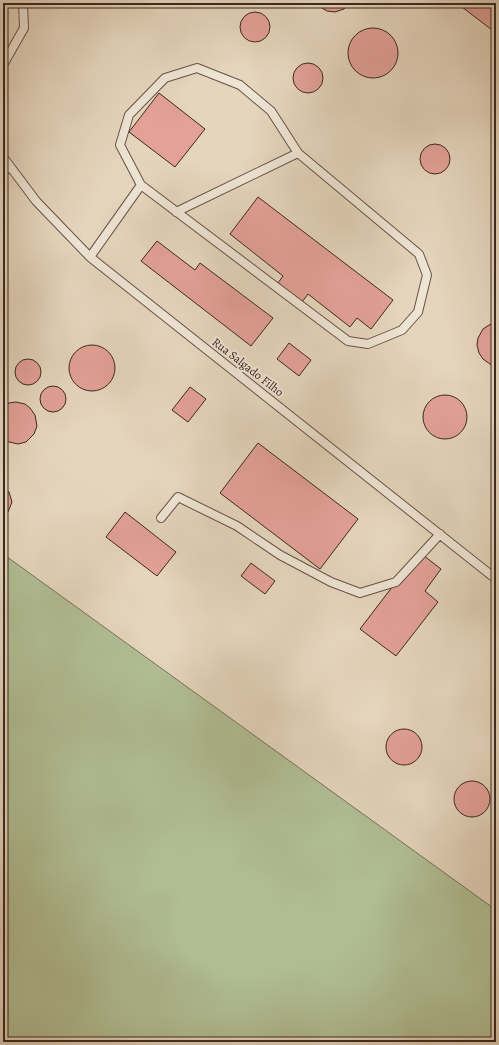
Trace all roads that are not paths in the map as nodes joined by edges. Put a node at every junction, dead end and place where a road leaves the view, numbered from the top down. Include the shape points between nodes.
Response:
1 (22, 3) edge
2 (3, 65) edge
3 (298, 153) junction
4 (3, 157) edge
5 (9, 165) junction
6 (3, 173) edge
7 (141, 185) junction
8 (176, 212) junction
9 (90, 257) junction
10 (160, 518) dead end
11 (440, 534) junction
12 (496, 579) edge

1 - 2 lane via 24,28
3 - 7 lane via 271,111 240,85 196,68 165,78 129,115 120,145
3 - 8 lane
3 - 8 lane via 419,254 427,275 418,312 402,330 368,344 348,341
4 - 5 lane, Rua Salgado Filho
5 - 6 lane
5 - 9 lane, Rua Salgado Filho via 36,201
7 - 8 lane
7 - 9 lane
9 - 11 lane, Rua Salgado Filho
10 - 11 lane via 178,496 237,526 280,555 331,582 360,593 396,582
11 - 12 lane, Rua Salgado Filho

